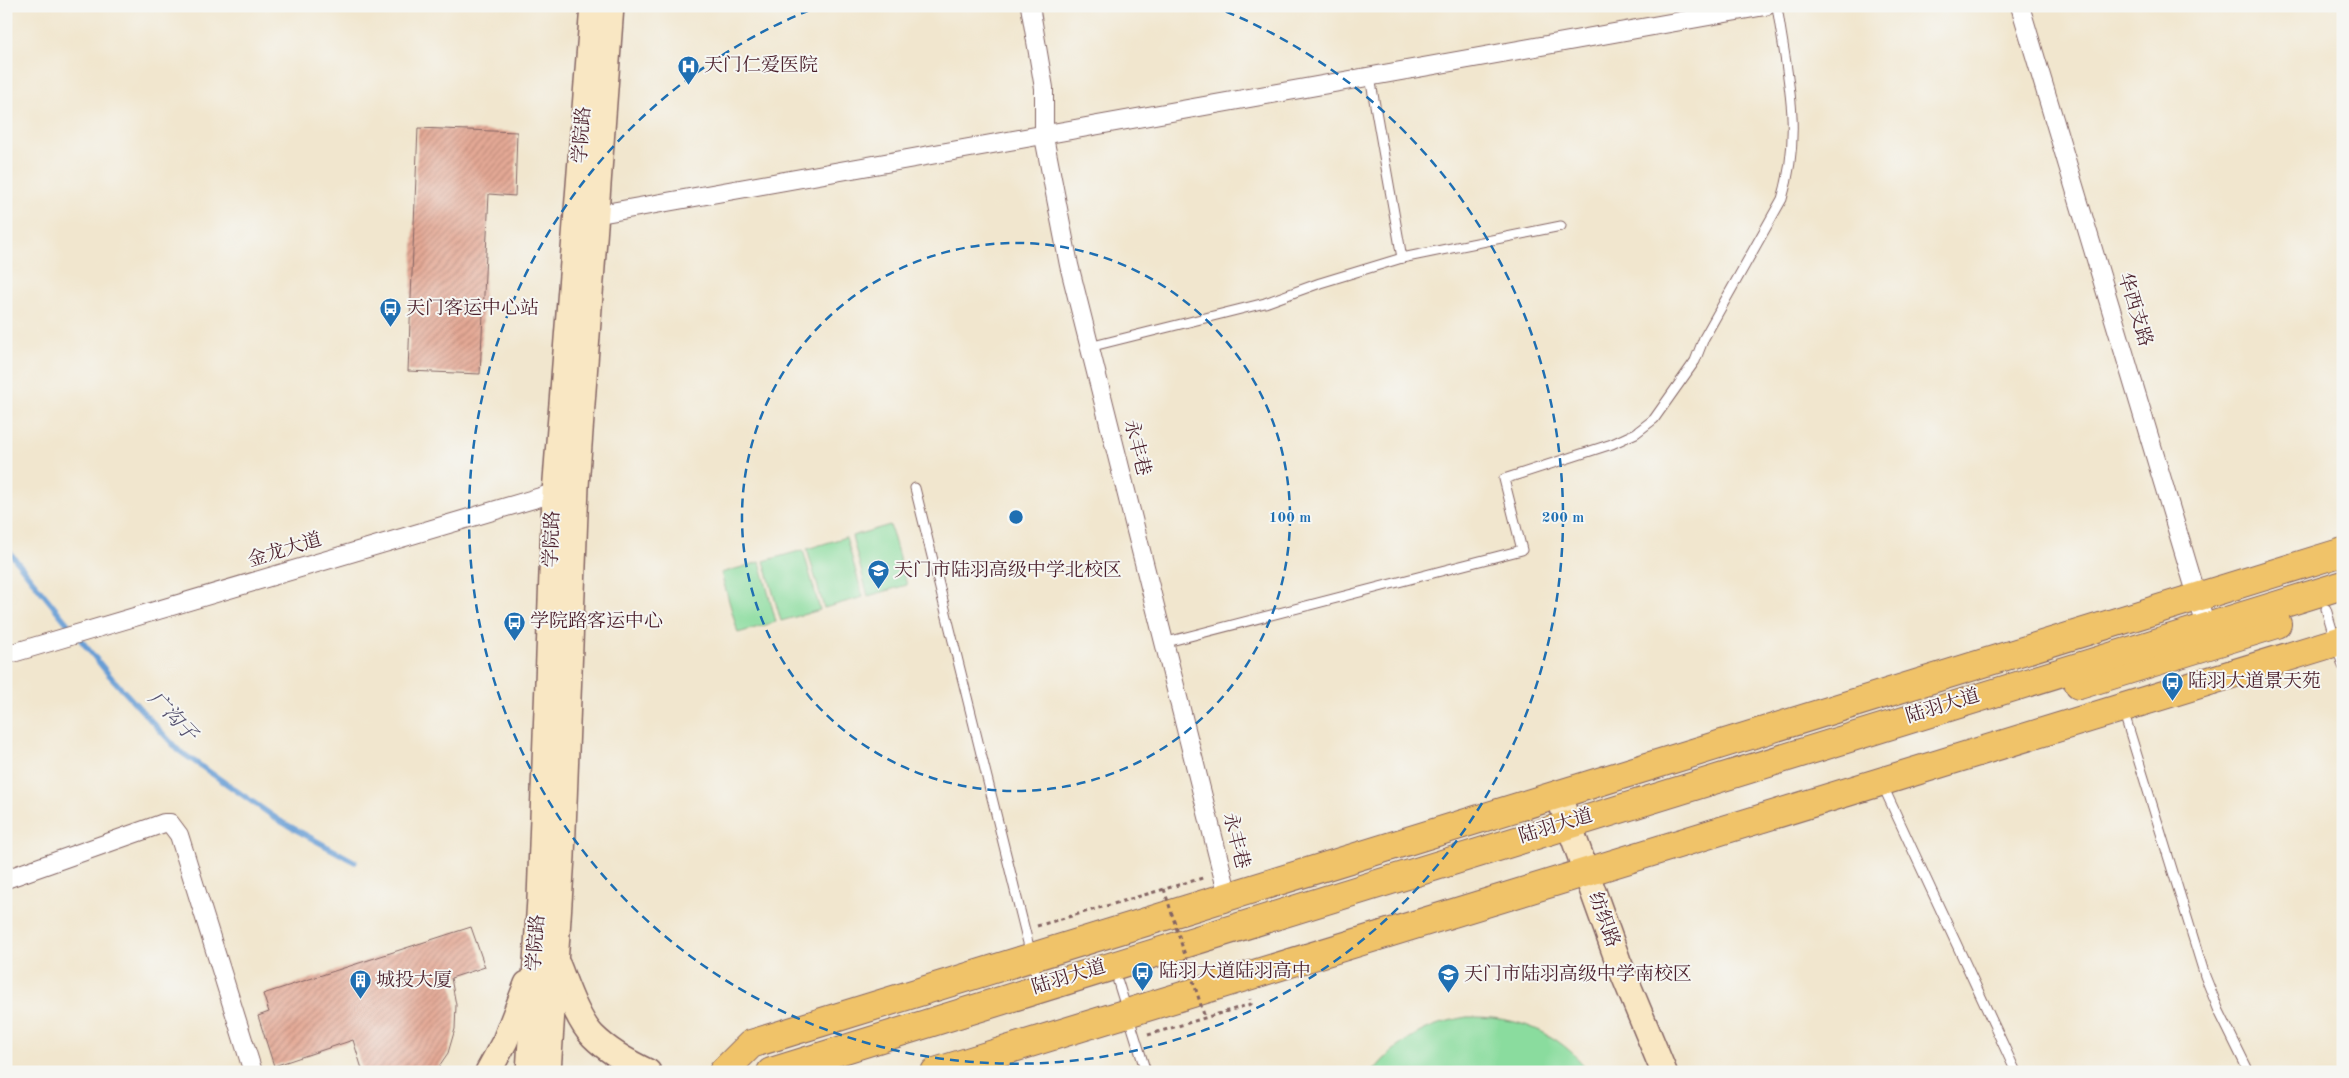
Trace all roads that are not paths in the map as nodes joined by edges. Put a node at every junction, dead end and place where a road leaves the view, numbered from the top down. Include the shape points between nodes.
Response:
1 (593, 6) edge
2 (611, 6) edge
3 (1030, 6) edge
4 (1765, 6) edge
5 (1777, 6) edge
6 (2020, 6) edge
7 (1370, 77) junction
8 (1044, 137) junction
9 (594, 216) junction
10 (1560, 226) dead end
11 (1402, 258) junction
12 (1089, 347) junction
13 (914, 488) dead end
14 (565, 489) junction
15 (2343, 552) edge
16 (2343, 585) edge
17 (2198, 597) junction
18 (2334, 607) edge
19 (2206, 626) junction
20 (1164, 643) junction
21 (2340, 650) edge
22 (6, 655) edge
23 (2122, 708) junction
24 (1880, 782) junction
25 (1558, 794) junction
26 (1572, 832) junction
27 (1586, 872) junction
28 (6, 879) edge
29 (1224, 884) junction
30 (1031, 956) junction
31 (546, 959) junction
32 (1118, 982) junction
33 (1039, 988) junction
34 (1128, 1013) junction
35 (252, 1072) edge
36 (488, 1072) edge
37 (528, 1072) edge
38 (548, 1072) edge
39 (648, 1072) edge
40 (723, 1072) edge
41 (770, 1072) edge
42 (828, 1072) edge
43 (935, 1072) edge
44 (1146, 1072) edge
45 (1664, 1072) edge
46 (2016, 1072) edge
47 (2249, 1072) edge

1 - 14 main road, 学院路
2 - 9 main road, 学院路
3 - 8 street, 永丰巷 via 1044,88
4 - 7 street
5 - 20 lane via 1794,134 1782,199 1704,338 1695,361 1654,419 1636,434 1612,444 1504,479 1522,550
6 - 17 street, 华西支路
7 - 8 street
7 - 11 lane
8 - 9 street
8 - 12 street, 永丰巷 via 1068,265
9 - 14 main road, 学院路
10 - 11 lane
11 - 12 lane via 1265,304
12 - 20 street, 永丰巷
13 - 30 lane
14 - 22 street, 金龙大道
14 - 31 main road, 学院路 via 562,856
15 - 17 main road
16 - 19 main road, 陆羽大道
17 - 19 street, 华西支路
17 - 25 main road
18 - 21 lane
18 - 26 main road, 陆羽大道
19 - 26 main road, 陆羽大道
20 - 29 street, 永丰巷
21 - 23 main road
23 - 24 main road
23 - 47 lane via 2205,976
24 - 27 main road
24 - 46 lane
25 - 26 main road, 纺织路
25 - 29 main road
26 - 27 main road, 纺织路
26 - 32 main road, 陆羽大道
26 - 33 main road, 陆羽大道
27 - 34 main road
27 - 45 main road, 纺织路 via 1618,961
28 - 35 street via 164,823 170,824 179,834
29 - 30 main road
30 - 33 lane
30 - 40 main road via 751,1044
31 - 36 main road
31 - 37 main road, 学院路
31 - 38 main road, 学院路
31 - 39 main road via 592,1035 627,1062
32 - 34 lane
32 - 42 main road, 陆羽大道
33 - 41 main road, 陆羽大道
34 - 43 main road
34 - 44 lane

